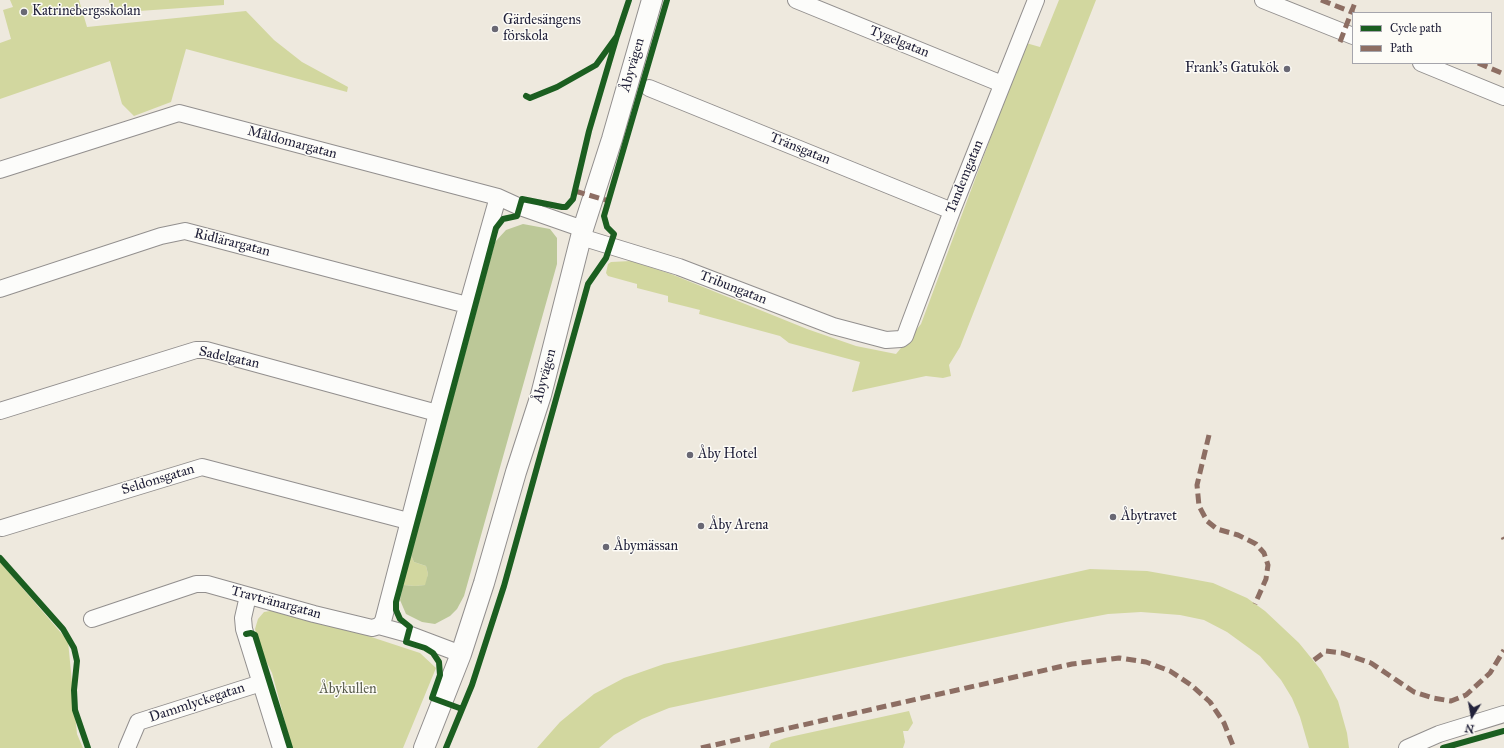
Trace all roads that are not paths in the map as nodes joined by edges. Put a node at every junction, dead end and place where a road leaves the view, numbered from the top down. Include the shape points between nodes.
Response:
1 (652, 0) edge
2 (796, 0) edge
3 (1036, 0) edge
4 (1263, 0) edge
5 (1352, 36) edge
6 (1424, 64) edge
7 (1002, 84) junction
8 (649, 88) dead end
9 (1504, 96) edge
10 (0, 170) edge
11 (498, 198) junction
12 (952, 210) junction
13 (582, 233) junction
14 (0, 289) edge
15 (467, 305) junction
16 (886, 340) joint
17 (0, 411) edge
18 (437, 413) junction
19 (408, 521) junction
20 (2, 528) dead end
21 (248, 596) junction
22 (92, 619) dead end
23 (379, 626) junction
24 (461, 654) junction
25 (261, 683) junction
26 (1504, 714) edge
27 (126, 748) edge
28 (281, 748) edge
29 (424, 748) edge
30 (1407, 748) edge

1 - 13 street, Åbyvägen
2 - 7 street, Tygelgatan
3 - 7 street, Tandemgatan
4 - 5 street
6 - 9 street
7 - 12 street, Tandemgatan
8 - 12 street, Tränsgatan
10 - 11 street, Måldomargatan via 179,113
11 - 13 street, Måldomargatan
11 - 15 street
12 - 16 street, Tandemgatan via 904,336 893,341
13 - 16 street, Tribungatan via 833,326
13 - 24 street, Åbyvägen via 540,395
14 - 15 street, Ridlärargatan via 161,236 185,231
15 - 18 street
17 - 18 street, Sadelgatan via 196,350 213,352
18 - 19 street
19 - 20 street, Seldonsgatan via 202,467
19 - 23 street via 383,621
21 - 22 street, Travtränargatan via 207,584 196,584
21 - 23 street, Travtränargatan via 372,628
21 - 25 street via 243,618
23 - 24 street, Travtränargatan
24 - 29 street, Åbyvägen
25 - 27 street, Dammlyckegatan via 138,722
25 - 28 street
26 - 30 street via 1439,734

